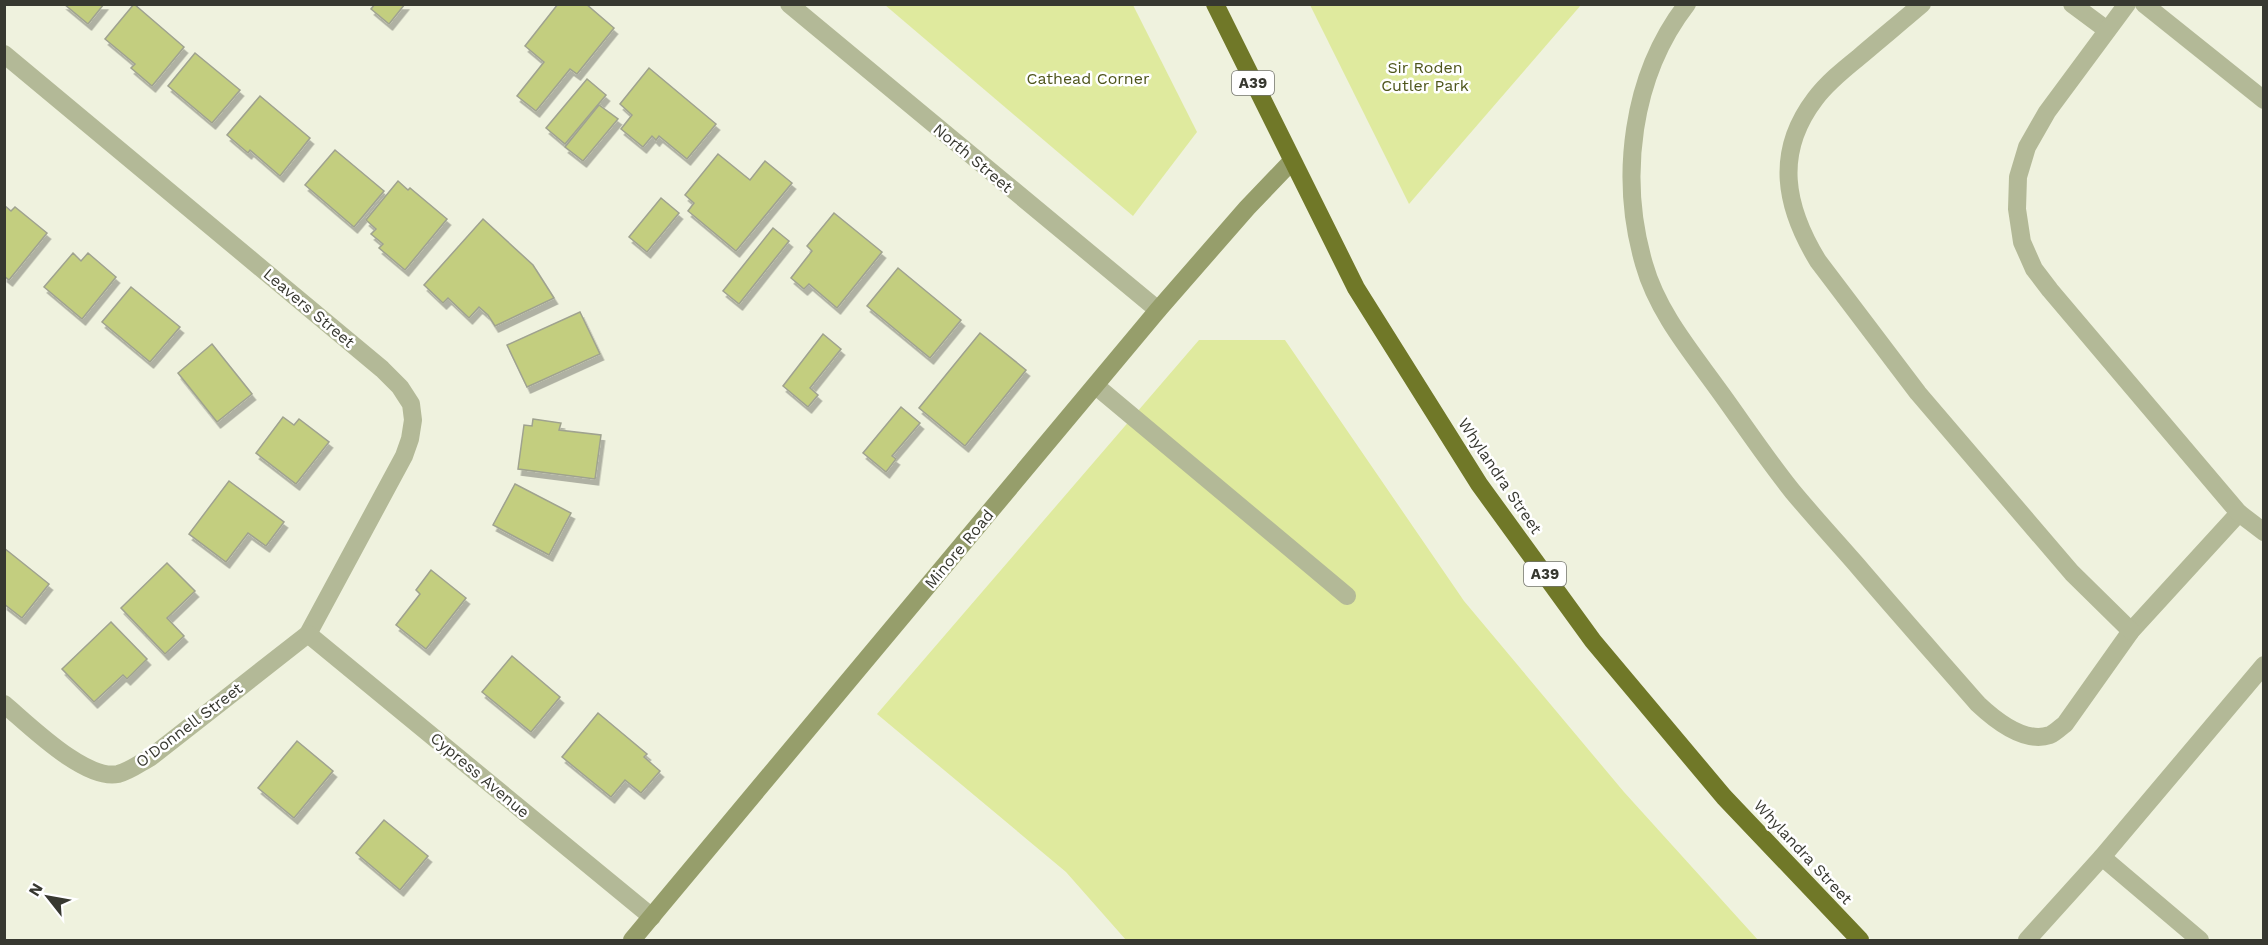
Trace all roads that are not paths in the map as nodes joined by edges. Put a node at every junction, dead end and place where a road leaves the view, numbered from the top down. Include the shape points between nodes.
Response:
1 (789, 4) edge
2 (1215, 4) edge
3 (1687, 4) edge
4 (1922, 4) edge
5 (2072, 4) edge
6 (2127, 4) edge
7 (2144, 4) edge
8 (2108, 30) junction
9 (4, 54) edge
10 (2264, 100) edge
11 (1292, 162) junction
12 (1158, 310) junction
13 (1095, 386) junction
14 (2239, 513) junction
15 (2264, 532) edge
16 (1347, 596) dead end
17 (2131, 631) junction
18 (308, 634) junction
19 (2264, 664) edge
20 (4, 705) edge
21 (2102, 857) junction
22 (652, 917) junction
23 (632, 940) edge
24 (1860, 940) edge
25 (2027, 940) edge
26 (2200, 940) edge

1 - 12 street, North Street
2 - 11 highway, Whylandra Street / A39
3 - 17 street via 1662,45 1644,89 1631,179 1635,227 1644,266 1676,331 1792,491 1992,718 2023,734 2050,734 2065,724
4 - 17 street via 1834,78 1815,99 1800,123 1790,153 1787,181 1793,210 1818,261 1918,393 2072,573
5 - 8 street
6 - 8 street
7 - 10 street
8 - 14 street via 2026,147 2018,177 2022,242 2034,269 2050,290
9 - 18 street, Leavers Street via 382,369 411,405 413,420 404,456
11 - 12 street, Minore Road
11 - 24 highway, Whylandra Street / A39 via 1356,288 1479,484 1580,622 1724,797
12 - 13 street, Minore Road
13 - 16 street
13 - 22 street, Minore Road
14 - 15 street
14 - 17 street
18 - 20 street, O'Donnell Street via 151,757 116,774 78,763
18 - 22 street, Cypress Avenue
19 - 21 street
21 - 25 street
21 - 26 street
22 - 23 street, Minore Road

